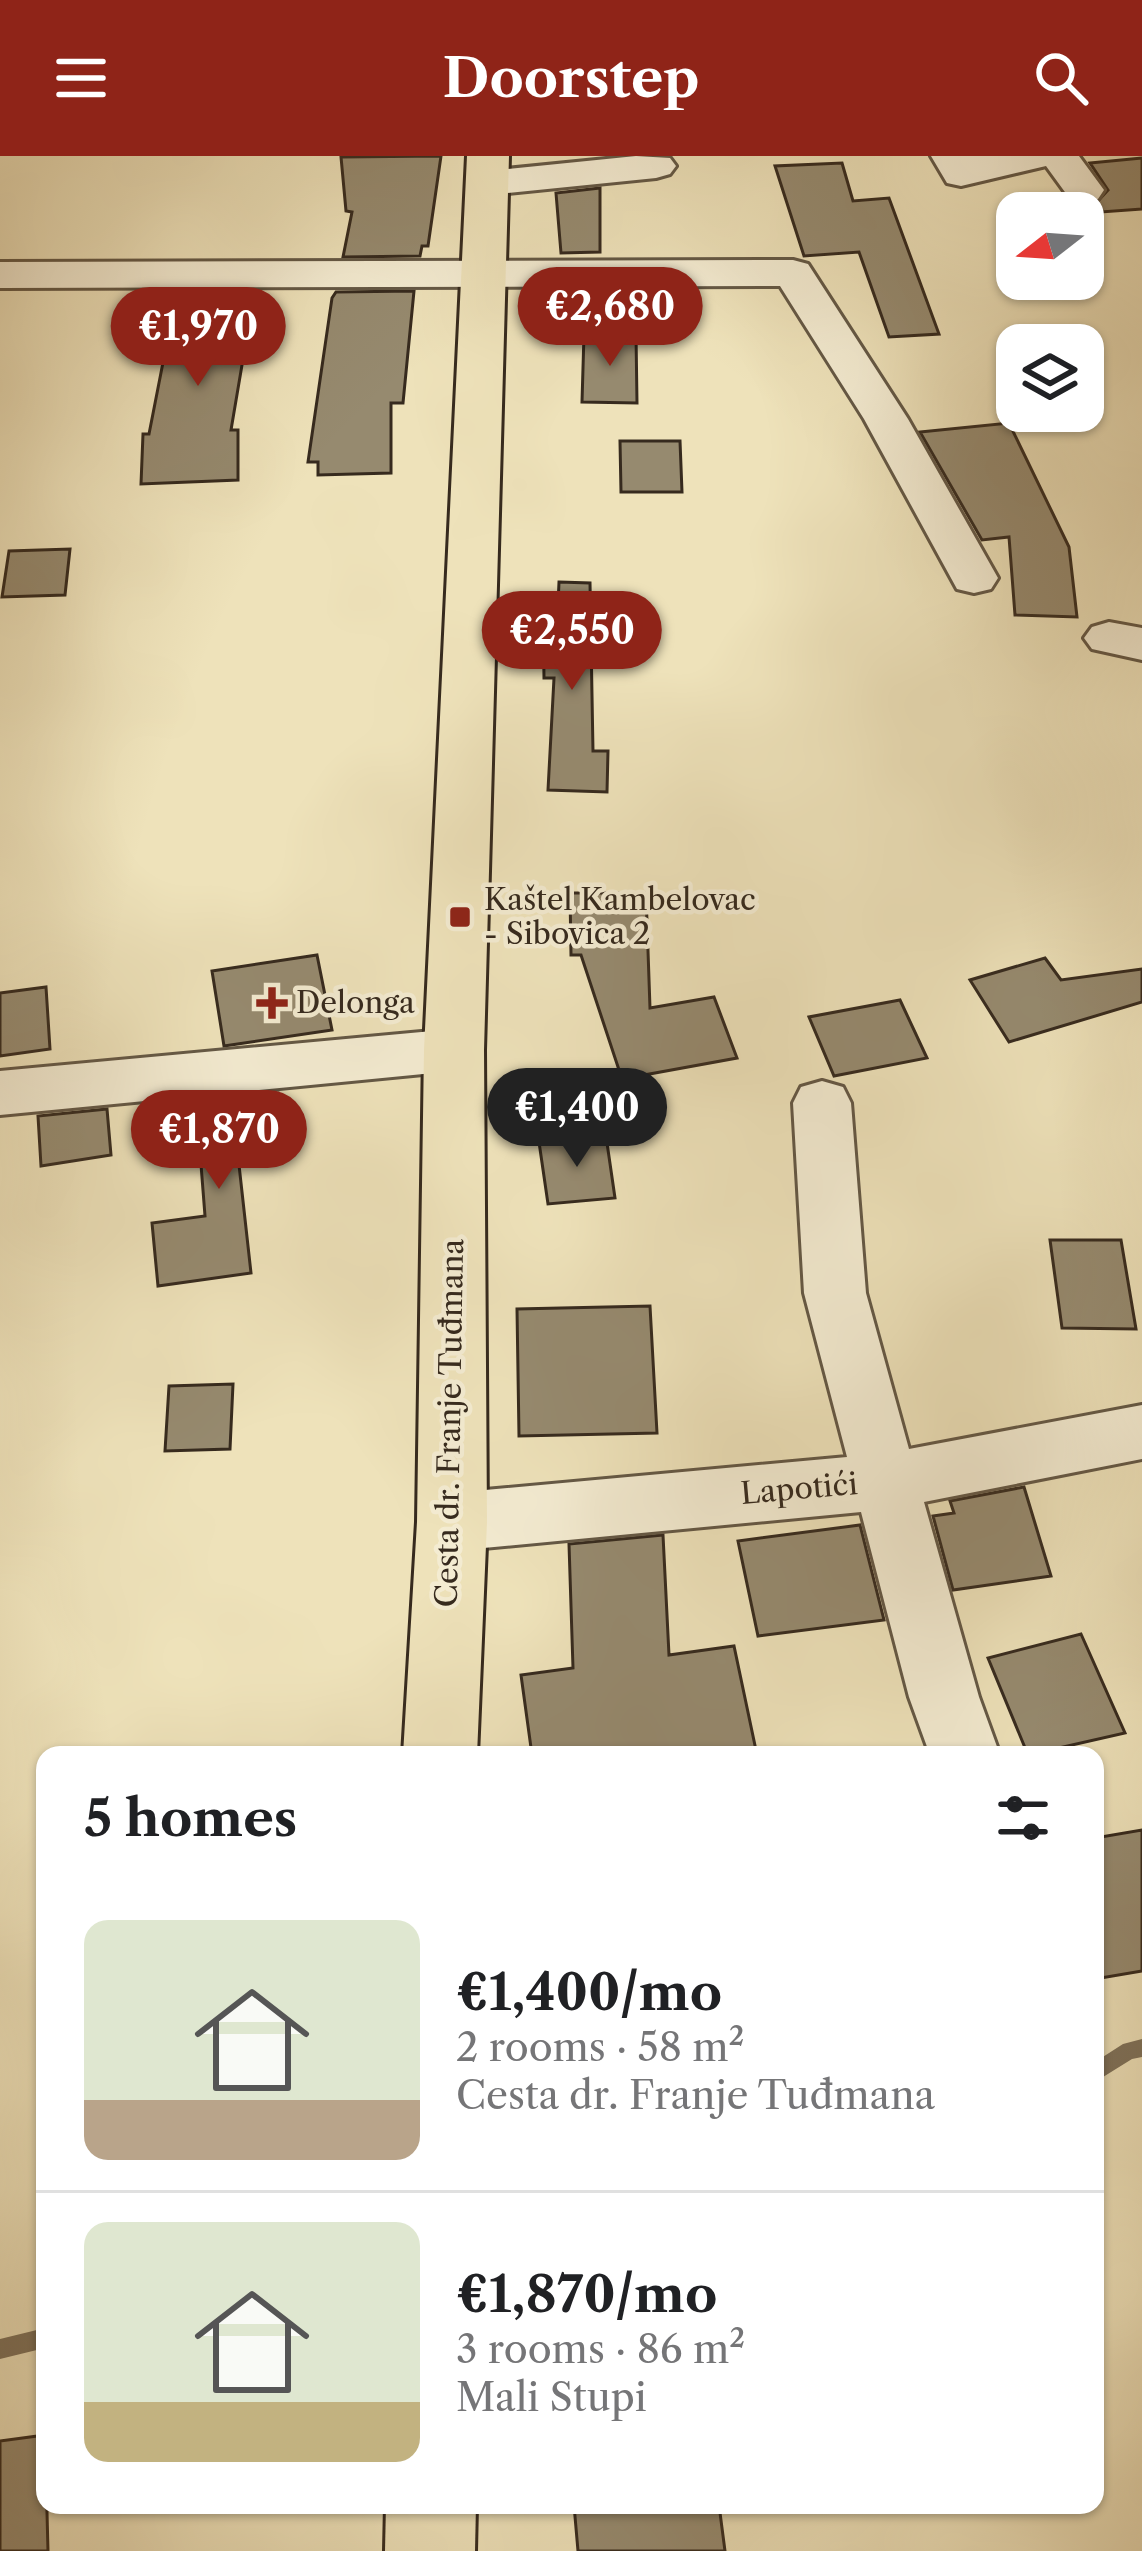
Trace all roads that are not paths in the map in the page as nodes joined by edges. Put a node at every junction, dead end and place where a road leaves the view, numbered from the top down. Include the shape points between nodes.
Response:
1 (951, 156) edge
2 (1037, 156) edge
3 (1059, 156) edge
4 (656, 166) dead end
5 (487, 169) edge
6 (1084, 190) dead end
7 (0, 275) edge
8 (486, 277) junction
9 (974, 578) dead end
10 (454, 1051) junction
11 (0, 1093) edge
12 (822, 1103) dead end
13 (1142, 1432) edge
14 (889, 1481) junction
15 (452, 1522) junction
16 (440, 1746) edge
17 (961, 1746) edge
18 (431, 2514) edge
19 (430, 2551) edge

1 - 2 street via 962,173
3 - 6 street
4 - 5 street
5 - 8 main road, Cesta dr. Franje Tuđmana
7 - 8 street
8 - 9 street via 793,273
8 - 10 main road, Cesta dr. Franje Tuđmana
10 - 11 street
10 - 15 main road, Cesta dr. Franje Tuđmana
12 - 14 street via 835,1293
13 - 14 street, Lapotići
14 - 15 street, Lapotići
14 - 17 street
15 - 16 main road, Cesta dr. Franje Tuđmana
18 - 19 main road

